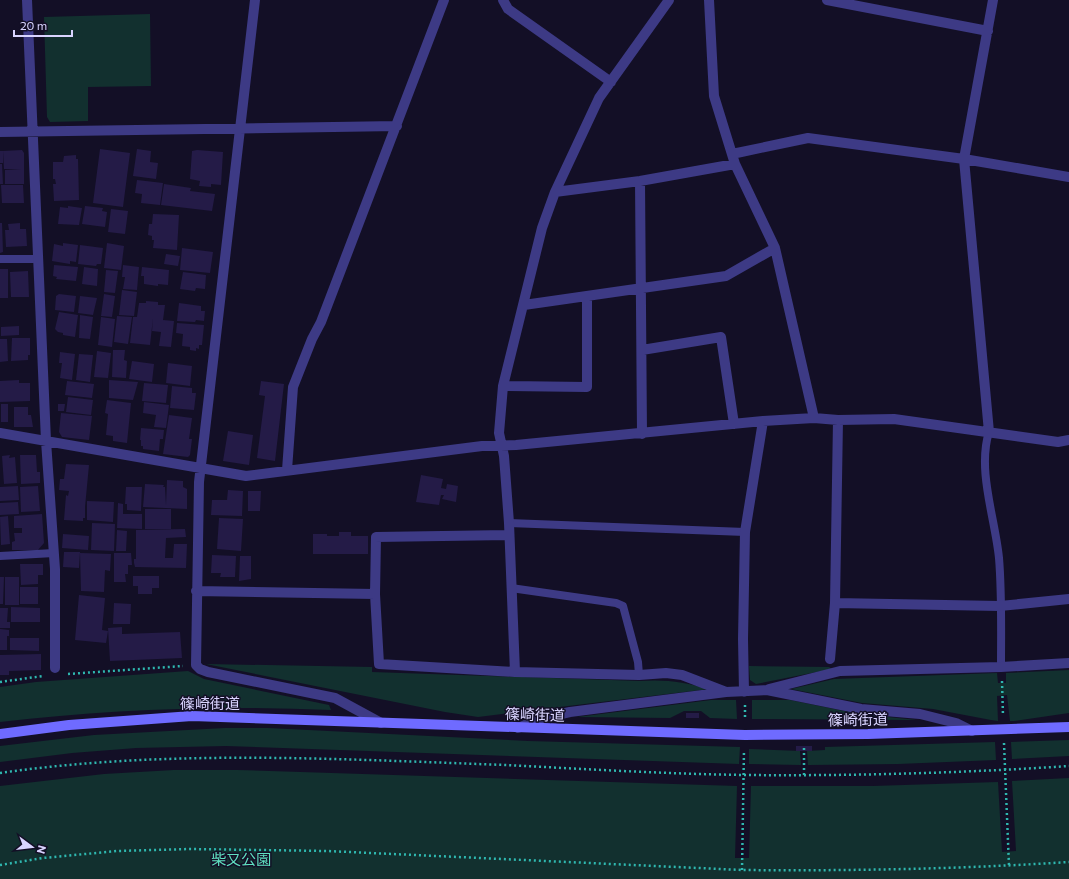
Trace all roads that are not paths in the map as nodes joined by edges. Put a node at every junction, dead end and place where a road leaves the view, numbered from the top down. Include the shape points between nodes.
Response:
1 (28, 0) edge
2 (255, 0) edge
3 (444, 0) edge
4 (503, 0) edge
5 (669, 0) edge
6 (709, 0) edge
7 (827, 0) edge
8 (994, 0) edge
9 (988, 31) junction
10 (610, 82) junction
11 (397, 126) junction
12 (240, 129) junction
13 (33, 131) junction
14 (0, 132) edge
15 (732, 154) junction
16 (964, 159) junction
17 (736, 164) junction
18 (1069, 177) edge
19 (640, 181) junction
20 (555, 192) junction
21 (775, 248) junction
22 (0, 259) edge
23 (38, 259) junction
24 (641, 288) junction
25 (587, 297) junction
26 (524, 305) junction
27 (642, 350) junction
28 (503, 386) junction
29 (814, 418) junction
30 (763, 420) junction
31 (838, 420) junction
32 (734, 424) junction
33 (989, 432) junction
34 (0, 433) edge
35 (642, 434) junction
36 (1069, 440) edge
37 (46, 441) junction
38 (502, 446) junction
39 (201, 469) junction
40 (287, 470) junction
41 (509, 523) junction
42 (745, 532) junction
43 (509, 535) junction
44 (54, 554) junction
45 (0, 556) edge
46 (511, 588) junction
47 (196, 590) junction
48 (375, 594) junction
49 (1069, 599) edge
50 (836, 603) junction
51 (1000, 606) junction
52 (830, 659) dead end
53 (1069, 663) edge
54 (1001, 667) junction
55 (58, 671) road end
56 (515, 672) junction
57 (639, 675) junction
58 (767, 690) junction
59 (726, 692) junction
60 (744, 696) junction
61 (381, 723) junction
62 (1068, 727) edge
63 (516, 729) junction
64 (972, 731) junction
65 (0, 734) edge

1 - 13 street
2 - 12 street
3 - 11 street
4 - 10 street via 508,9
5 - 10 street
6 - 15 street via 714,96
7 - 9 street
8 - 9 street
9 - 16 street
10 - 20 street via 599,98
11 - 12 street
11 - 40 street via 293,387
12 - 13 street
12 - 39 street
13 - 14 street
13 - 23 street
15 - 16 street via 808,138
15 - 17 street
16 - 18 street
16 - 33 street
17 - 19 street
17 - 21 street
19 - 20 street
19 - 24 street
20 - 26 street via 542,228
21 - 24 street via 726,276
21 - 29 street
22 - 23 lane
23 - 37 street
24 - 25 street
24 - 27 street
25 - 26 street
25 - 28 street via 587,387
26 - 28 street
27 - 32 street via 721,337
27 - 35 street
28 - 38 street via 499,433
29 - 30 street
29 - 31 street
30 - 32 street
30 - 42 street
31 - 33 street via 894,419
31 - 50 street
32 - 35 street
33 - 36 street via 1058,442
33 - 51 lane via 986,443 986,482 999,558
34 - 37 street
35 - 38 street
37 - 39 street
37 - 44 street
38 - 40 street via 482,446
38 - 41 street
39 - 40 street via 246,476
39 - 47 street via 198,482
41 - 42 lane
41 - 43 street
42 - 60 street via 742,639
43 - 46 street
43 - 48 street via 376,537
44 - 45 lane
44 - 55 street
46 - 56 street
46 - 57 lane via 623,606
47 - 48 street
47 - 61 street via 196,665 200,669 335,698
48 - 56 street via 380,664
49 - 51 street
50 - 51 street
50 - 52 street
51 - 54 lane
53 - 54 street
54 - 58 street via 840,671
56 - 57 street
57 - 59 street via 682,675
58 - 60 street
58 - 64 street via 861,709 920,714 956,722
59 - 60 street
59 - 63 street via 570,712 539,719
61 - 63 main road, 篠崎街道
61 - 65 main road, 篠崎街道 via 192,716 69,725
62 - 64 main road, 篠崎街道
63 - 64 main road, 篠崎街道 via 744,735

